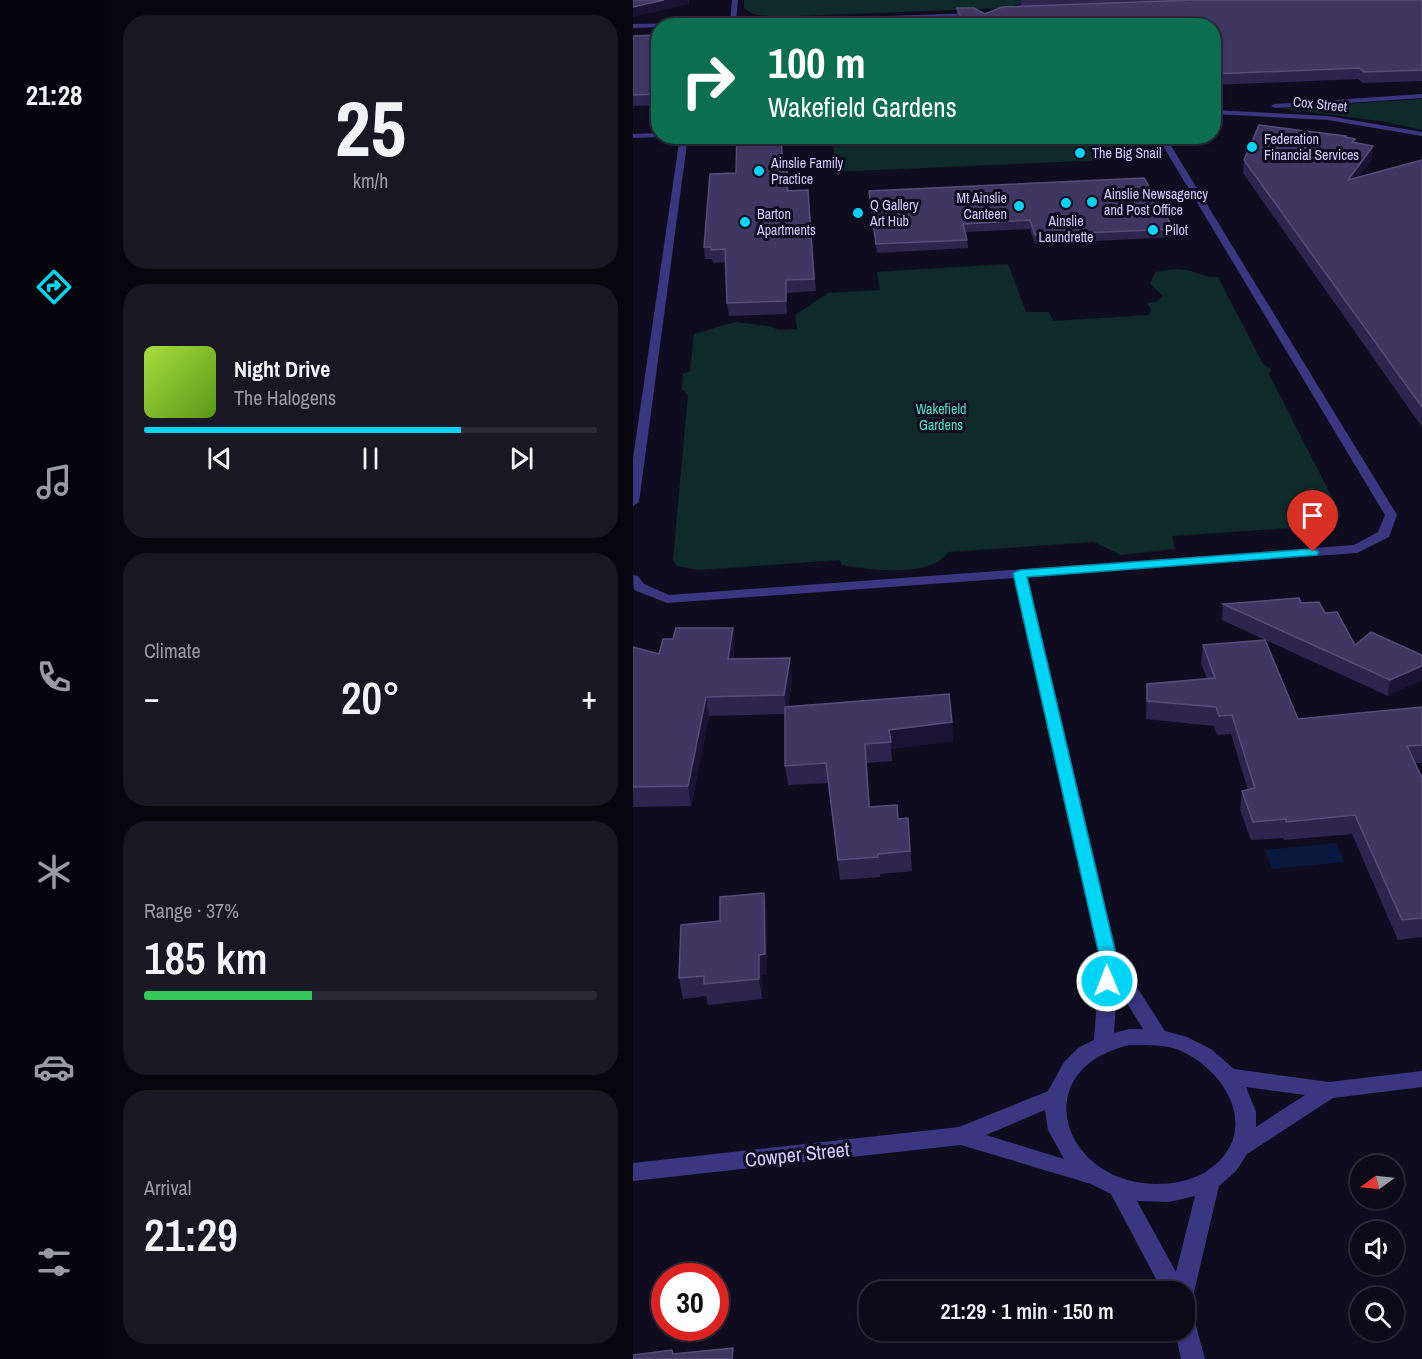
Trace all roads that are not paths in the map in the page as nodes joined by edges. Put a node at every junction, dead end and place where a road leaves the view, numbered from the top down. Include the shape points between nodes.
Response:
1 (735, 0) edge
2 (985, 14) edge
3 (894, 17) joint
4 (733, 18) edge
5 (867, 18) edge
6 (633, 26) edge
7 (651, 26) edge
8 (1422, 96) edge
9 (1374, 98) junction
10 (1221, 111) edge
11 (1221, 112) edge
12 (1370, 124) junction
13 (1422, 134) edge
14 (651, 135) edge
15 (633, 136) edge
16 (683, 144) edge
17 (1166, 144) edge
18 (633, 502) edge
19 (1020, 573) junction
20 (633, 579) edge
21 (1109, 959) junction
22 (1158, 1037) junction
23 (1103, 1044) junction
24 (1232, 1077) junction
25 (1422, 1079) edge
26 (1329, 1090) junction
27 (1055, 1097) junction
28 (961, 1136) junction
29 (1240, 1148) junction
30 (633, 1172) edge
31 (1098, 1178) junction
32 (1209, 1181) junction
33 (1119, 1188) junction
34 (1169, 1281) edge
35 (1186, 1281) edge
36 (1189, 1341) edge
37 (1193, 1359) edge

1 - 4 street
2 - 3 street
3 - 5 street
6 - 7 street
8 - 9 street
9 - 10 street
9 - 12 street via 1362,101 1356,112
11 - 12 street, Cox Street via 1288,114
12 - 13 street, Cox Street
14 - 15 street
16 - 18 street
17 - 19 street via 1391,515 1384,534 1357,549
19 - 20 street via 667,599
19 - 21 street
21 - 22 street
21 - 23 street
22 - 23 street via 1129,1037
22 - 24 street via 1186,1044 1211,1058
23 - 27 street via 1077,1060
24 - 26 street
24 - 29 street via 1243,1100 1246,1124
25 - 26 street
26 - 29 street
27 - 28 street, Cowper Street
27 - 31 street via 1055,1119 1062,1142
28 - 30 street, Cowper Street
28 - 31 street, Cowper Street
29 - 32 street via 1222,1172
31 - 33 street
32 - 33 street via 1181,1192 1150,1194
32 - 35 street
33 - 34 street
36 - 37 street

